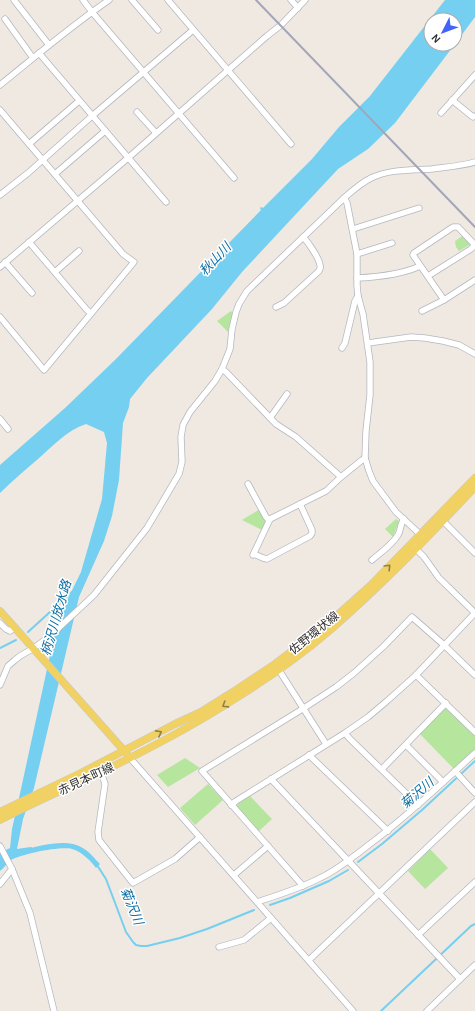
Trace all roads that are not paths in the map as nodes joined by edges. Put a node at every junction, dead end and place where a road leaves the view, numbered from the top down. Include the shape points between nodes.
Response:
1 (14, 0) edge
2 (83, 0) edge
3 (109, 0) edge
4 (132, 0) edge
5 (168, 0) edge
6 (291, 0) edge
7 (305, 0) edge
8 (298, 8) junction
9 (92, 12) junction
10 (5, 19) dead end
11 (158, 30) dead end
12 (193, 30) junction
13 (49, 45) junction
14 (39, 53) junction
15 (33, 58) junction
16 (227, 70) junction
17 (144, 72) junction
18 (475, 75) edge
19 (0, 85) edge
20 (452, 100) junction
21 (79, 101) junction
22 (0, 110) edge
23 (137, 112) dead end
24 (179, 113) junction
25 (441, 113) dead end
26 (92, 116) junction
27 (475, 116) edge
28 (106, 131) junction
29 (156, 133) junction
30 (29, 144) junction
31 (291, 144) dead end
32 (128, 158) junction
33 (43, 160) junction
34 (475, 162) edge
35 (55, 174) junction
36 (234, 178) dead end
37 (0, 195) edge
38 (344, 198) junction
39 (77, 201) junction
40 (166, 202) dead end
41 (419, 208) dead end
42 (353, 230) junction
43 (303, 237) junction
44 (29, 242) junction
45 (392, 243) dead end
46 (475, 245) edge
47 (79, 252) dead end
48 (357, 254) junction
49 (5, 262) junction
50 (420, 266) junction
51 (0, 267) edge
52 (55, 272) junction
53 (428, 276) junction
54 (357, 278) junction
55 (475, 280) edge
56 (32, 293) dead end
57 (358, 296) junction
58 (444, 300) junction
59 (276, 307) dead end
60 (422, 311) dead end
61 (91, 312) junction
62 (0, 317) edge
63 (368, 343) junction
64 (342, 348) dead end
65 (475, 354) edge
66 (222, 369) junction
67 (288, 394) dead end
68 (270, 418) junction
69 (0, 419) edge
70 (8, 428) dead end
71 (366, 458) junction
72 (341, 477) junction
73 (475, 478) edge
74 (248, 484) dead end
75 (475, 487) edge
76 (300, 504) junction
77 (404, 519) junction
78 (269, 520) junction
79 (443, 521) junction
80 (422, 537) junction
81 (414, 546) junction
82 (475, 552) edge
83 (372, 560) dead end
84 (0, 611) edge
85 (475, 613) edge
86 (0, 623) edge
87 (15, 627) junction
88 (444, 645) junction
89 (34, 648) junction
90 (277, 666) junction
91 (416, 674) junction
92 (475, 675) edge
93 (0, 685) edge
94 (446, 703) junction
95 (304, 708) junction
96 (475, 732) edge
97 (345, 733) junction
98 (326, 744) junction
99 (406, 745) junction
100 (125, 751) junction
101 (475, 752) edge
102 (309, 755) junction
103 (130, 758) junction
104 (382, 769) junction
105 (101, 772) junction
106 (456, 772) junction
107 (271, 779) junction
108 (443, 782) junction
109 (475, 793) edge
110 (34, 800) junction
111 (475, 802) edge
112 (231, 805) junction
113 (418, 805) junction
114 (11, 810) junction
115 (0, 812) edge
116 (0, 820) edge
117 (388, 831) junction
118 (200, 837) junction
119 (268, 846) junction
120 (2, 848) edge
121 (348, 861) junction
122 (12, 869) junction
123 (234, 875) junction
124 (475, 882) edge
125 (0, 884) edge
126 (303, 886) junction
127 (378, 893) junction
128 (257, 902) junction
129 (271, 918) junction
130 (418, 935) junction
131 (219, 948) dead end
132 (308, 960) junction
133 (475, 965) edge
134 (460, 979) junction
135 (54, 1011) edge
136 (353, 1011) edge
137 (427, 1011) edge

1 - 13 street
2 - 9 street
3 - 9 street
4 - 11 street
5 - 12 street
6 - 8 street
7 - 8 street
8 - 16 street
9 - 13 street
9 - 17 street
10 - 15 street
12 - 16 street
12 - 17 street
13 - 14 street
14 - 15 street
14 - 21 street
15 - 19 street
16 - 24 street
16 - 31 street
17 - 24 street
17 - 26 street
18 - 20 street
20 - 25 street
20 - 27 street
21 - 26 street
21 - 30 street
22 - 30 street
23 - 29 street
24 - 29 street
24 - 36 street
26 - 28 street
26 - 33 street
28 - 32 street
28 - 35 street
29 - 32 street
30 - 33 street
32 - 39 street
32 - 40 street
33 - 35 street
33 - 37 street
34 - 38 street via 431,169 392,171 371,178
35 - 39 street
38 - 42 street
38 - 43 street
39 - 44 street
39 - 61 street via 123,254 134,262
41 - 42 street
42 - 48 street
43 - 59 street via 320,268 284,303
43 - 66 street via 244,296 236,312 230,349
44 - 49 street
44 - 52 street
45 - 48 street
46 - 50 street via 458,227 453,226 414,253
46 - 53 street
47 - 52 street
48 - 54 street
49 - 51 street
49 - 56 street
50 - 53 street
50 - 54 street via 395,274
52 - 61 street
53 - 58 street
54 - 57 street
55 - 58 street
57 - 63 street
57 - 64 street
58 - 60 street
61 - 62 street via 44,370
63 - 65 street via 411,337 425,338 459,345
63 - 71 street via 371,379
66 - 68 street
66 - 89 street via 183,425 182,462 179,474 146,530 94,596
67 - 68 street
68 - 72 street via 296,437
69 - 70 street
71 - 72 street
71 - 77 street via 373,481
72 - 76 street via 326,491
73 - 80 main road, 佐野環状線
74 - 78 street
75 - 79 main road, 佐野環状線
76 - 78 street
76 - 78 street via 312,533 267,559 254,554
77 - 80 street
77 - 83 street via 397,536
79 - 80 main road, 佐野環状線
79 - 82 street
80 - 81 main road, 佐野環状線
81 - 85 street via 439,578
81 - 90 main road, 佐野環状線
84 - 87 main road
85 - 88 street
86 - 87 street via 10,631
87 - 89 main road
88 - 91 street
88 - 92 street
88 - 95 street via 412,617 354,673
89 - 93 street via 8,666
89 - 100 main road, 赤見本町線
90 - 95 street
100 -> 90 main road, 佐野環状線 via 201,712
90 -> 103 main road, 佐野環状線 via 237,698
91 - 94 street
91 - 97 street via 368,717
94 - 96 street
94 - 99 street
95 - 98 street
95 - 112 street via 202,771
97 - 98 street
97 - 104 street
98 - 102 street
99 - 104 street
99 - 108 street
100 - 103 main road, 赤見本町線
100 - 110 main road, 赤見本町線
101 - 106 street
102 - 107 street
102 - 117 street
103 - 105 main road, 赤見本町線
103 - 118 street
104 - 113 street
105 - 110 main road, 赤見本町線
105 - 118 street via 105,784 99,840 133,883 175,858
106 - 108 street
106 - 109 street
107 - 112 street
107 - 121 street
108 - 113 street
110 - 114 main road
111 - 127 street
112 - 119 street
113 - 117 street
114 - 115 main road
114 - 116 main road
117 - 121 street
118 - 123 street
119 - 123 street
119 - 126 street
120 - 122 street
121 - 126 street
121 - 127 street
122 - 125 street
122 - 135 street via 30,913
123 - 128 street
124 - 130 street
126 - 128 street
127 - 130 street
127 - 132 street
128 - 129 street
129 - 131 street via 244,940
129 - 132 street
130 - 134 street
132 - 136 street
133 - 134 street
134 - 137 street

